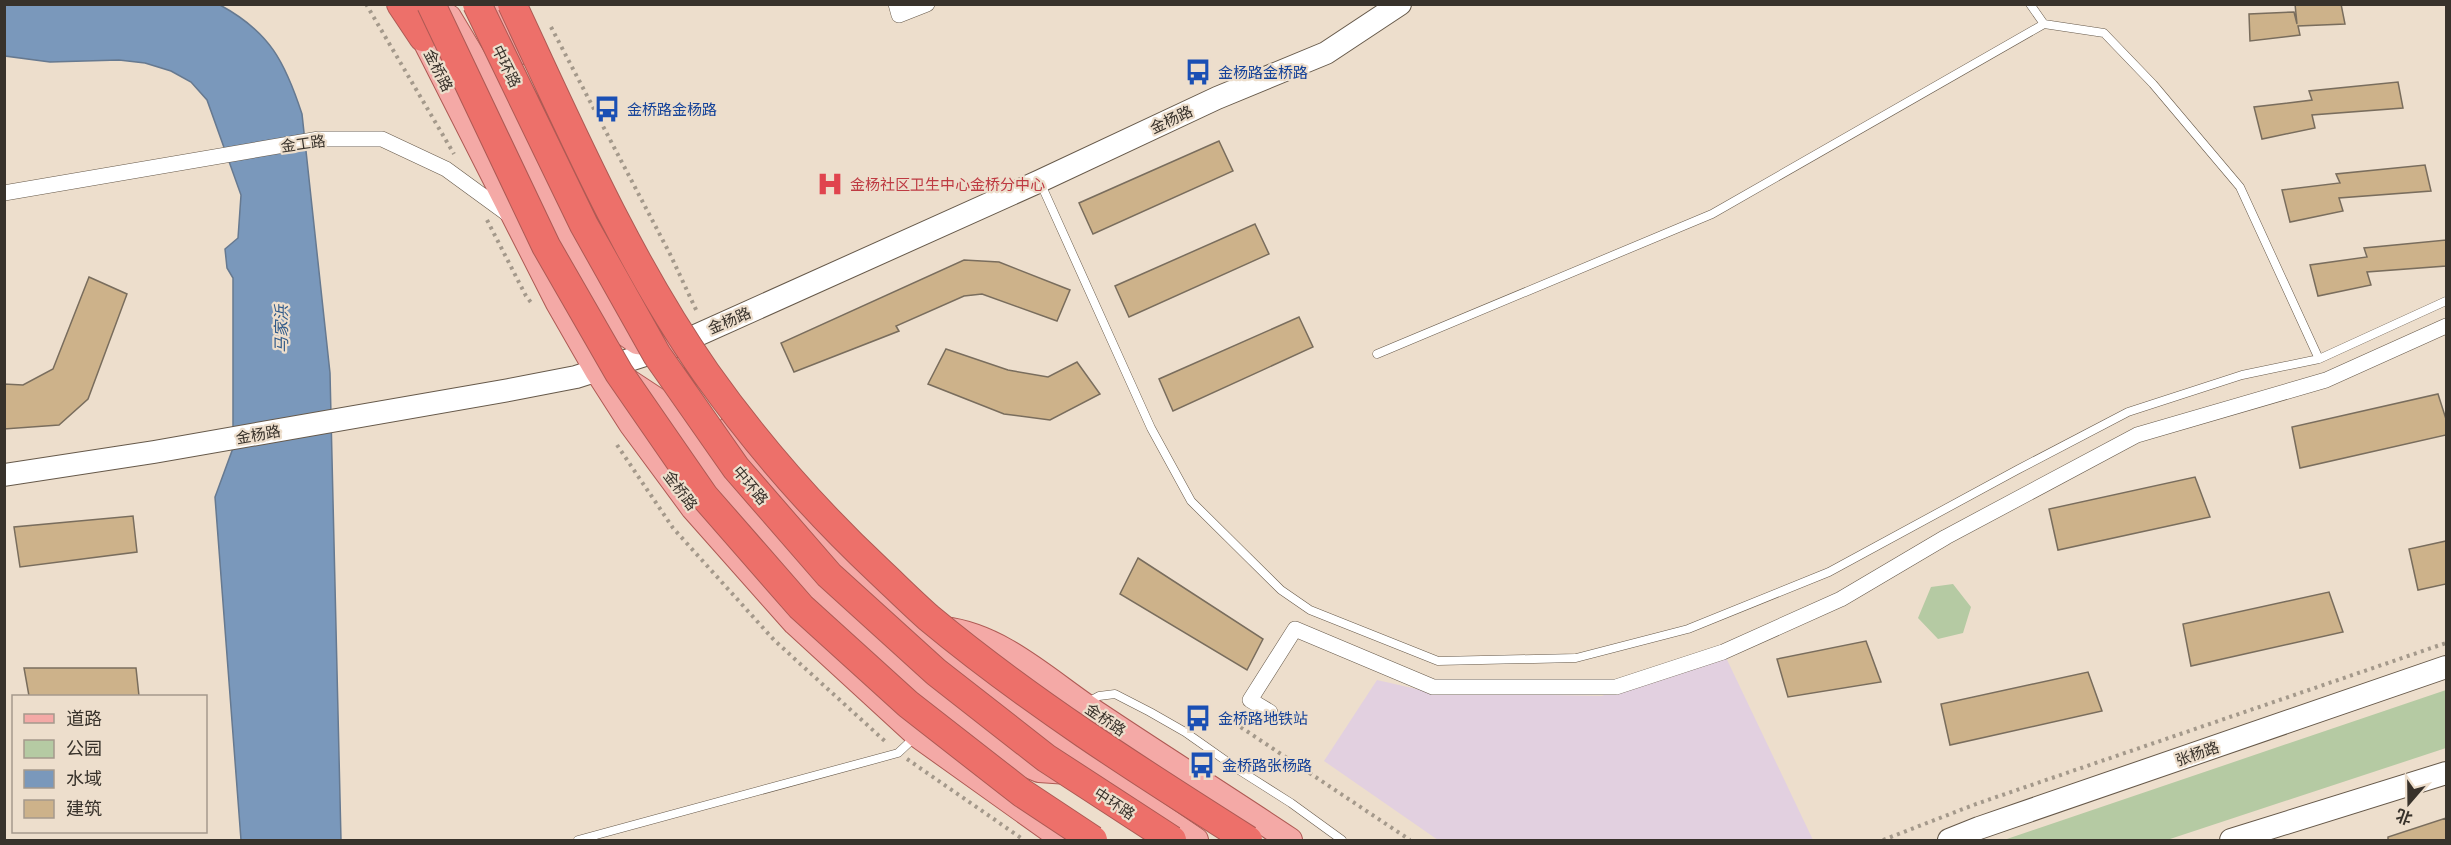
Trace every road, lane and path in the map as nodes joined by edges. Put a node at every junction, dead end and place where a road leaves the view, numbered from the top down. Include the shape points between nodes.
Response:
1 (392, 4) edge
2 (401, 4) edge
3 (415, 4) edge
4 (431, 4) edge
5 (442, 4) edge
6 (477, 4) edge
7 (495, 4) edge
8 (512, 4) edge
9 (521, 4) edge
10 (896, 4) edge
11 (927, 4) edge
12 (1400, 4) edge
13 (2030, 4) edge
14 (548, 21) dead end
15 (2044, 24) junction
16 (423, 37) junction
17 (533, 73) junction
18 (583, 155) junction
19 (1040, 181) junction
20 (4, 194) edge
21 (515, 220) junction
22 (573, 253) junction
23 (2446, 301) edge
24 (2446, 326) edge
25 (705, 330) junction
26 (674, 346) junction
27 (1377, 354) dead end
28 (2319, 359) junction
29 (597, 371) junction
30 (4, 474) edge
31 (881, 624) junction
32 (911, 626) junction
33 (2446, 643) edge
34 (882, 654) junction
35 (2446, 667) edge
36 (972, 684) junction
37 (1250, 700) junction
38 (1084, 705) junction
39 (1270, 712) dead end
40 (917, 735) junction
41 (2446, 773) edge
42 (1101, 775) junction
43 (578, 840) edge
44 (1064, 840) edge
45 (1093, 840) edge
46 (1172, 840) edge
47 (1196, 840) edge
48 (1248, 840) edge
49 (1290, 840) edge
50 (1342, 840) edge
51 (1410, 840) edge
52 (1883, 840) edge
53 (1949, 840) edge
54 (2231, 840) edge

1 - 16 main road, 金桥路
2 - 16 highway
3 - 16 main road, 金桥路
4 - 45 highway, bridge via 546,246 618,373 704,496 801,607 908,704 1022,793
5 - 22 main road via 485,77
6 - 31 highway, 中环路, bridge via 584,225 657,355 736,468 829,575
7 - 17 main road
8 - 18 highway, bridge
9 - 17 main road
10 - 11 street via 899,15
12 - 19 street, 金杨路 via 1326,52
13 - 15 lane
14 - 25 path via 670,254
15 - 27 lane via 1712,214
15 - 28 lane via 2104,33 2240,187
16 - 21 main road, 金桥路
17 - 26 main road via 564,141
18 - 31 highway, bridge via 632,269 718,418 793,520
18 - 48 highway, bridge via 662,304 706,373 759,444 811,503 927,616 993,669
19 - 25 street, 金杨路
19 - 28 lane via 1151,428 1191,501 1281,590 1310,610 1438,661 1576,658 1688,629 1829,572 2128,412 2242,375
20 - 21 street, 金工路 via 318,139 382,140 446,169
21 - 22 street, 金工路
21 - 29 main road, 金桥路
22 - 26 main road via 613,325 637,342
23 - 28 lane
24 - 37 street via 2326,380 2137,435 1946,537 1841,599 1723,651 1616,687 1433,687 1295,629
25 - 26 street, 金杨路
26 - 29 street, 金杨路
26 - 32 main road via 751,455 841,558
29 - 30 street, 金杨路 via 398,410
29 - 34 main road via 630,380 660,402 719,483 804,580
29 - 40 main road, 金桥路 via 631,424 701,517 795,622
31 - 46 highway, 中环路, bridge via 1046,758
32 - 36 main road
32 - 38 main road, 金桥路 via 960,631 986,640
33 - 52 path via 1987,800
34 - 36 main road
34 - 42 main road via 1020,762 1039,770
35 - 53 street, 张杨路
36 - 42 main road
37 - 39 street
37 - 51 path via 1239,726
38 - 49 main road, 金桥路
38 - 50 lane via 1099,696 1115,694 1185,732
40 - 43 lane via 898,753
40 - 44 main road, 金桥路
41 - 54 street
42 - 47 main road

